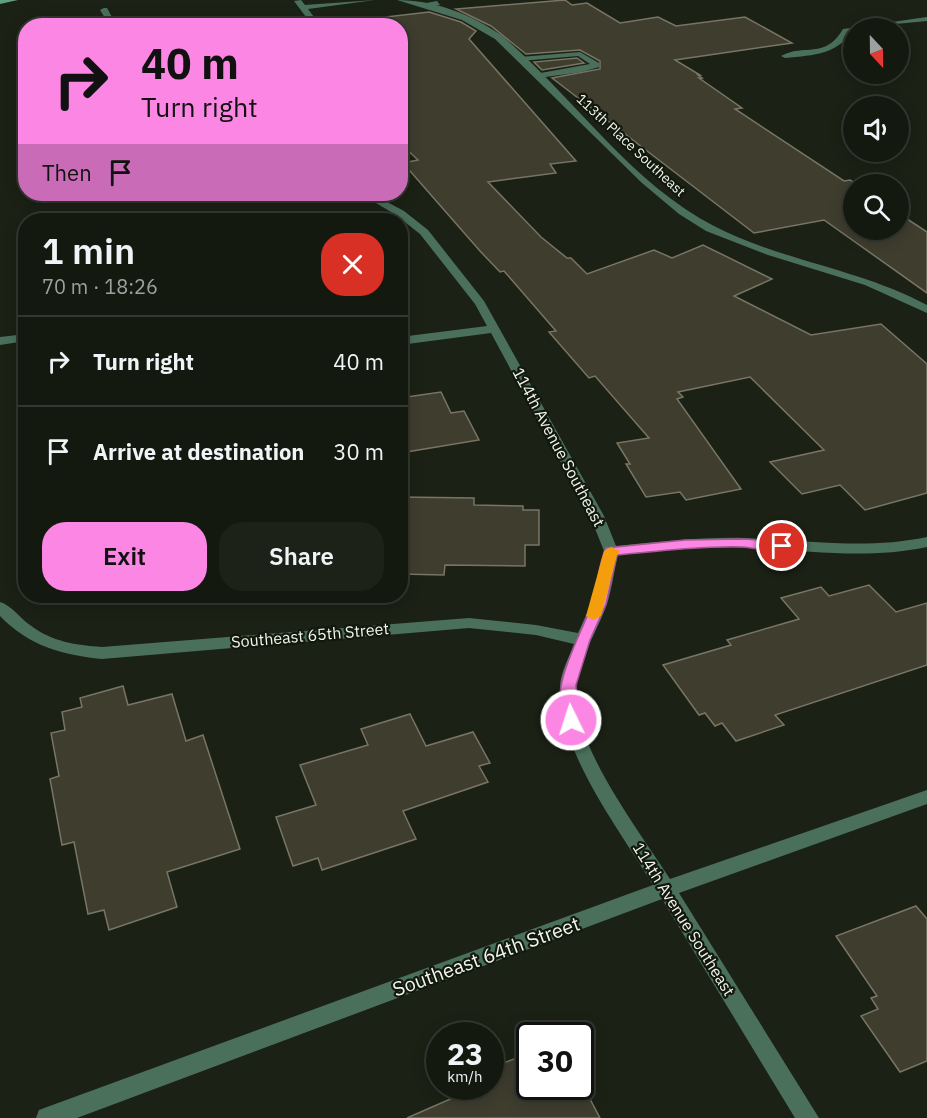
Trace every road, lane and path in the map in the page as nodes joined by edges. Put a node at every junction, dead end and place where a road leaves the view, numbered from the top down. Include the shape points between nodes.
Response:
1 (14, 0) edge
2 (297, 0) edge
3 (371, 0) edge
4 (401, 0) edge
5 (0, 2) edge
6 (437, 3) dead end
7 (425, 4) junction
8 (304, 7) junction
9 (104, 10) dead end
10 (109, 18) edge
11 (311, 18) edge
12 (927, 19) edge
13 (909, 21) edge
14 (843, 35) edge
15 (785, 56) dead end
16 (520, 59) junction
17 (538, 76) junction
18 (379, 201) edge
19 (400, 213) edge
20 (408, 219) edge
21 (927, 310) edge
22 (495, 329) junction
23 (18, 338) edge
24 (0, 341) edge
25 (408, 341) edge
26 (927, 542) edge
27 (611, 551) junction
28 (0, 607) edge
29 (582, 640) junction
30 (927, 797) edge
31 (666, 890) junction
32 (47, 1118) edge
33 (808, 1118) edge

1 - 5 main road
2 - 8 street
3 - 8 street
4 - 7 street, 113th Place Southeast
6 - 7 street
7 - 16 street, 113th Place Southeast via 487,30
8 - 11 street
9 - 10 street
12 - 13 street
14 - 15 street via 832,48
16 - 17 street, 113th Place Southeast
16 - 17 street via 580,54 596,65
17 - 21 street, 113th Place Southeast via 633,169 694,218 739,239 896,294
18 - 19 street, 114th Avenue Southeast
20 - 22 street, 114th Avenue Southeast via 424,232 480,303
22 - 25 street
22 - 27 street, 114th Avenue Southeast via 597,516
23 - 24 street
26 - 27 street via 865,552 744,543
27 - 29 street, 114th Avenue Southeast via 599,604
28 - 29 street, Southeast 65th Street via 20,629 38,640 69,651 102,653 469,623 536,630
29 - 31 street, 114th Avenue Southeast via 568,685 571,720 589,765
30 - 31 street, Southeast 64th Street
31 - 32 street, Southeast 64th Street
31 - 33 street, 114th Avenue Southeast

